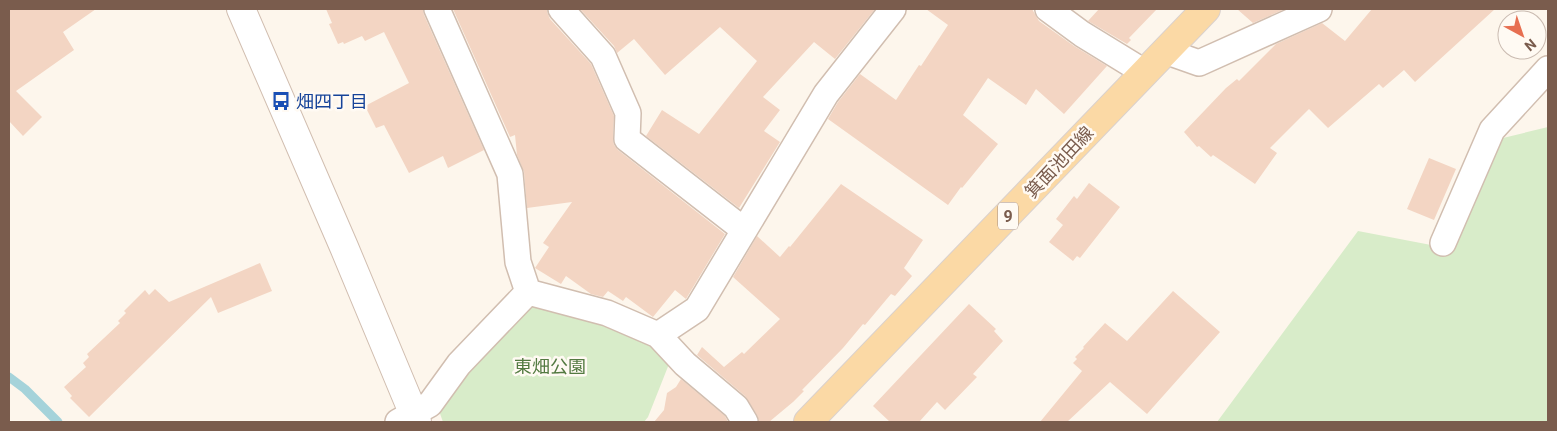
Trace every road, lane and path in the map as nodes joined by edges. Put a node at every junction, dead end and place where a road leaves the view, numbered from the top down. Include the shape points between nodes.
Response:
1 (241, 9) edge
2 (437, 9) edge
3 (560, 9) edge
4 (893, 9) edge
5 (1048, 9) edge
6 (1206, 9) edge
7 (1319, 9) edge
8 (1165, 51) junction
9 (1548, 69) edge
10 (1144, 72) junction
11 (744, 230) junction
12 (1443, 243) dead end
13 (528, 292) junction
14 (658, 335) junction
15 (409, 419) edge
16 (745, 422) edge
17 (808, 422) edge

1 - 15 street via 340,238
2 - 13 street via 510,174 518,262
3 - 11 street via 603,56 628,113 627,139
4 - 11 street via 826,94
5 - 10 street
6 - 8 main road, 箕面池田線 / 9
7 - 8 street via 1199,63
8 - 10 main road, 箕面池田線 / 9
9 - 12 street via 1492,130
10 - 17 main road, 箕面池田線 / 9
11 - 14 street via 697,309
13 - 14 street via 606,313
13 - 15 street via 459,364 430,404
14 - 16 street via 736,407

